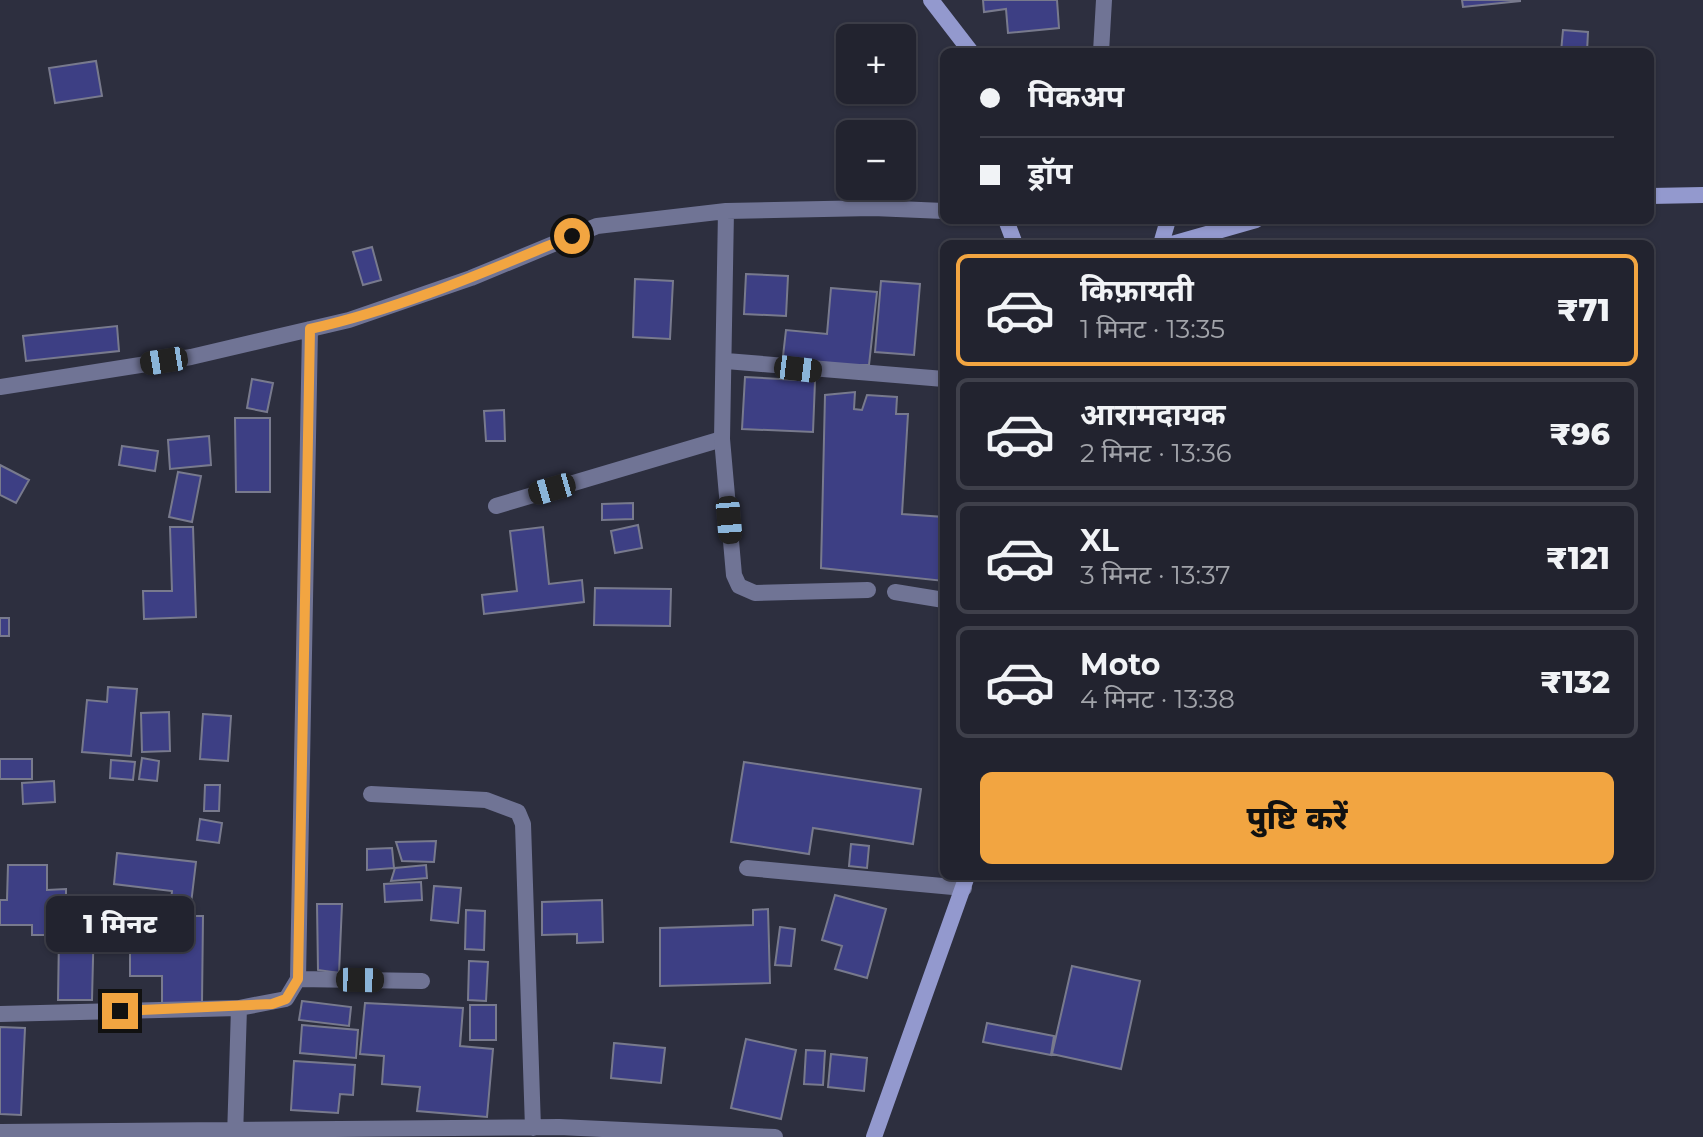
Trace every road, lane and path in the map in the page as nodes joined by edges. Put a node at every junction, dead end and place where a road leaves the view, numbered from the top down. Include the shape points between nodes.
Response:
1 (931, 0) edge
2 (1104, 0) edge
3 (968, 48) edge
4 (1101, 48) edge
5 (1654, 196) edge
6 (1701, 196) edge
7 (726, 211) junction
8 (940, 211) edge
9 (1242, 224) edge
10 (1186, 240) edge
11 (310, 329) junction
12 (726, 361) junction
13 (940, 379) edge
14 (0, 387) edge
15 (722, 439) junction
16 (496, 506) dead end
17 (868, 590) dead end
18 (895, 592) dead end
19 (940, 599) edge
20 (371, 794) dead end
21 (747, 868) dead end
22 (966, 882) edge
23 (298, 979) junction
24 (422, 981) dead end
25 (239, 1008) junction
26 (0, 1014) edge
27 (533, 1128) junction
28 (0, 1132) edge
29 (52, 1134) edge
30 (235, 1134) edge
31 (775, 1137) edge
32 (874, 1137) edge

1 - 3 street
2 - 4 street
5 - 6 street
7 - 8 street
7 - 11 street via 597,226 471,278
7 - 12 street
9 - 10 street
11 - 14 street via 191,357
11 - 23 street
12 - 13 street
12 - 15 street
15 - 16 street
15 - 17 street via 739,586 755,593
18 - 19 street
20 - 27 street via 486,800 518,812 523,824
21 - 22 street
22 - 32 street
23 - 24 street
23 - 25 street via 286,999
25 - 26 street
25 - 30 street
27 - 30 street
27 - 31 street
28 - 29 street
29 - 30 street

